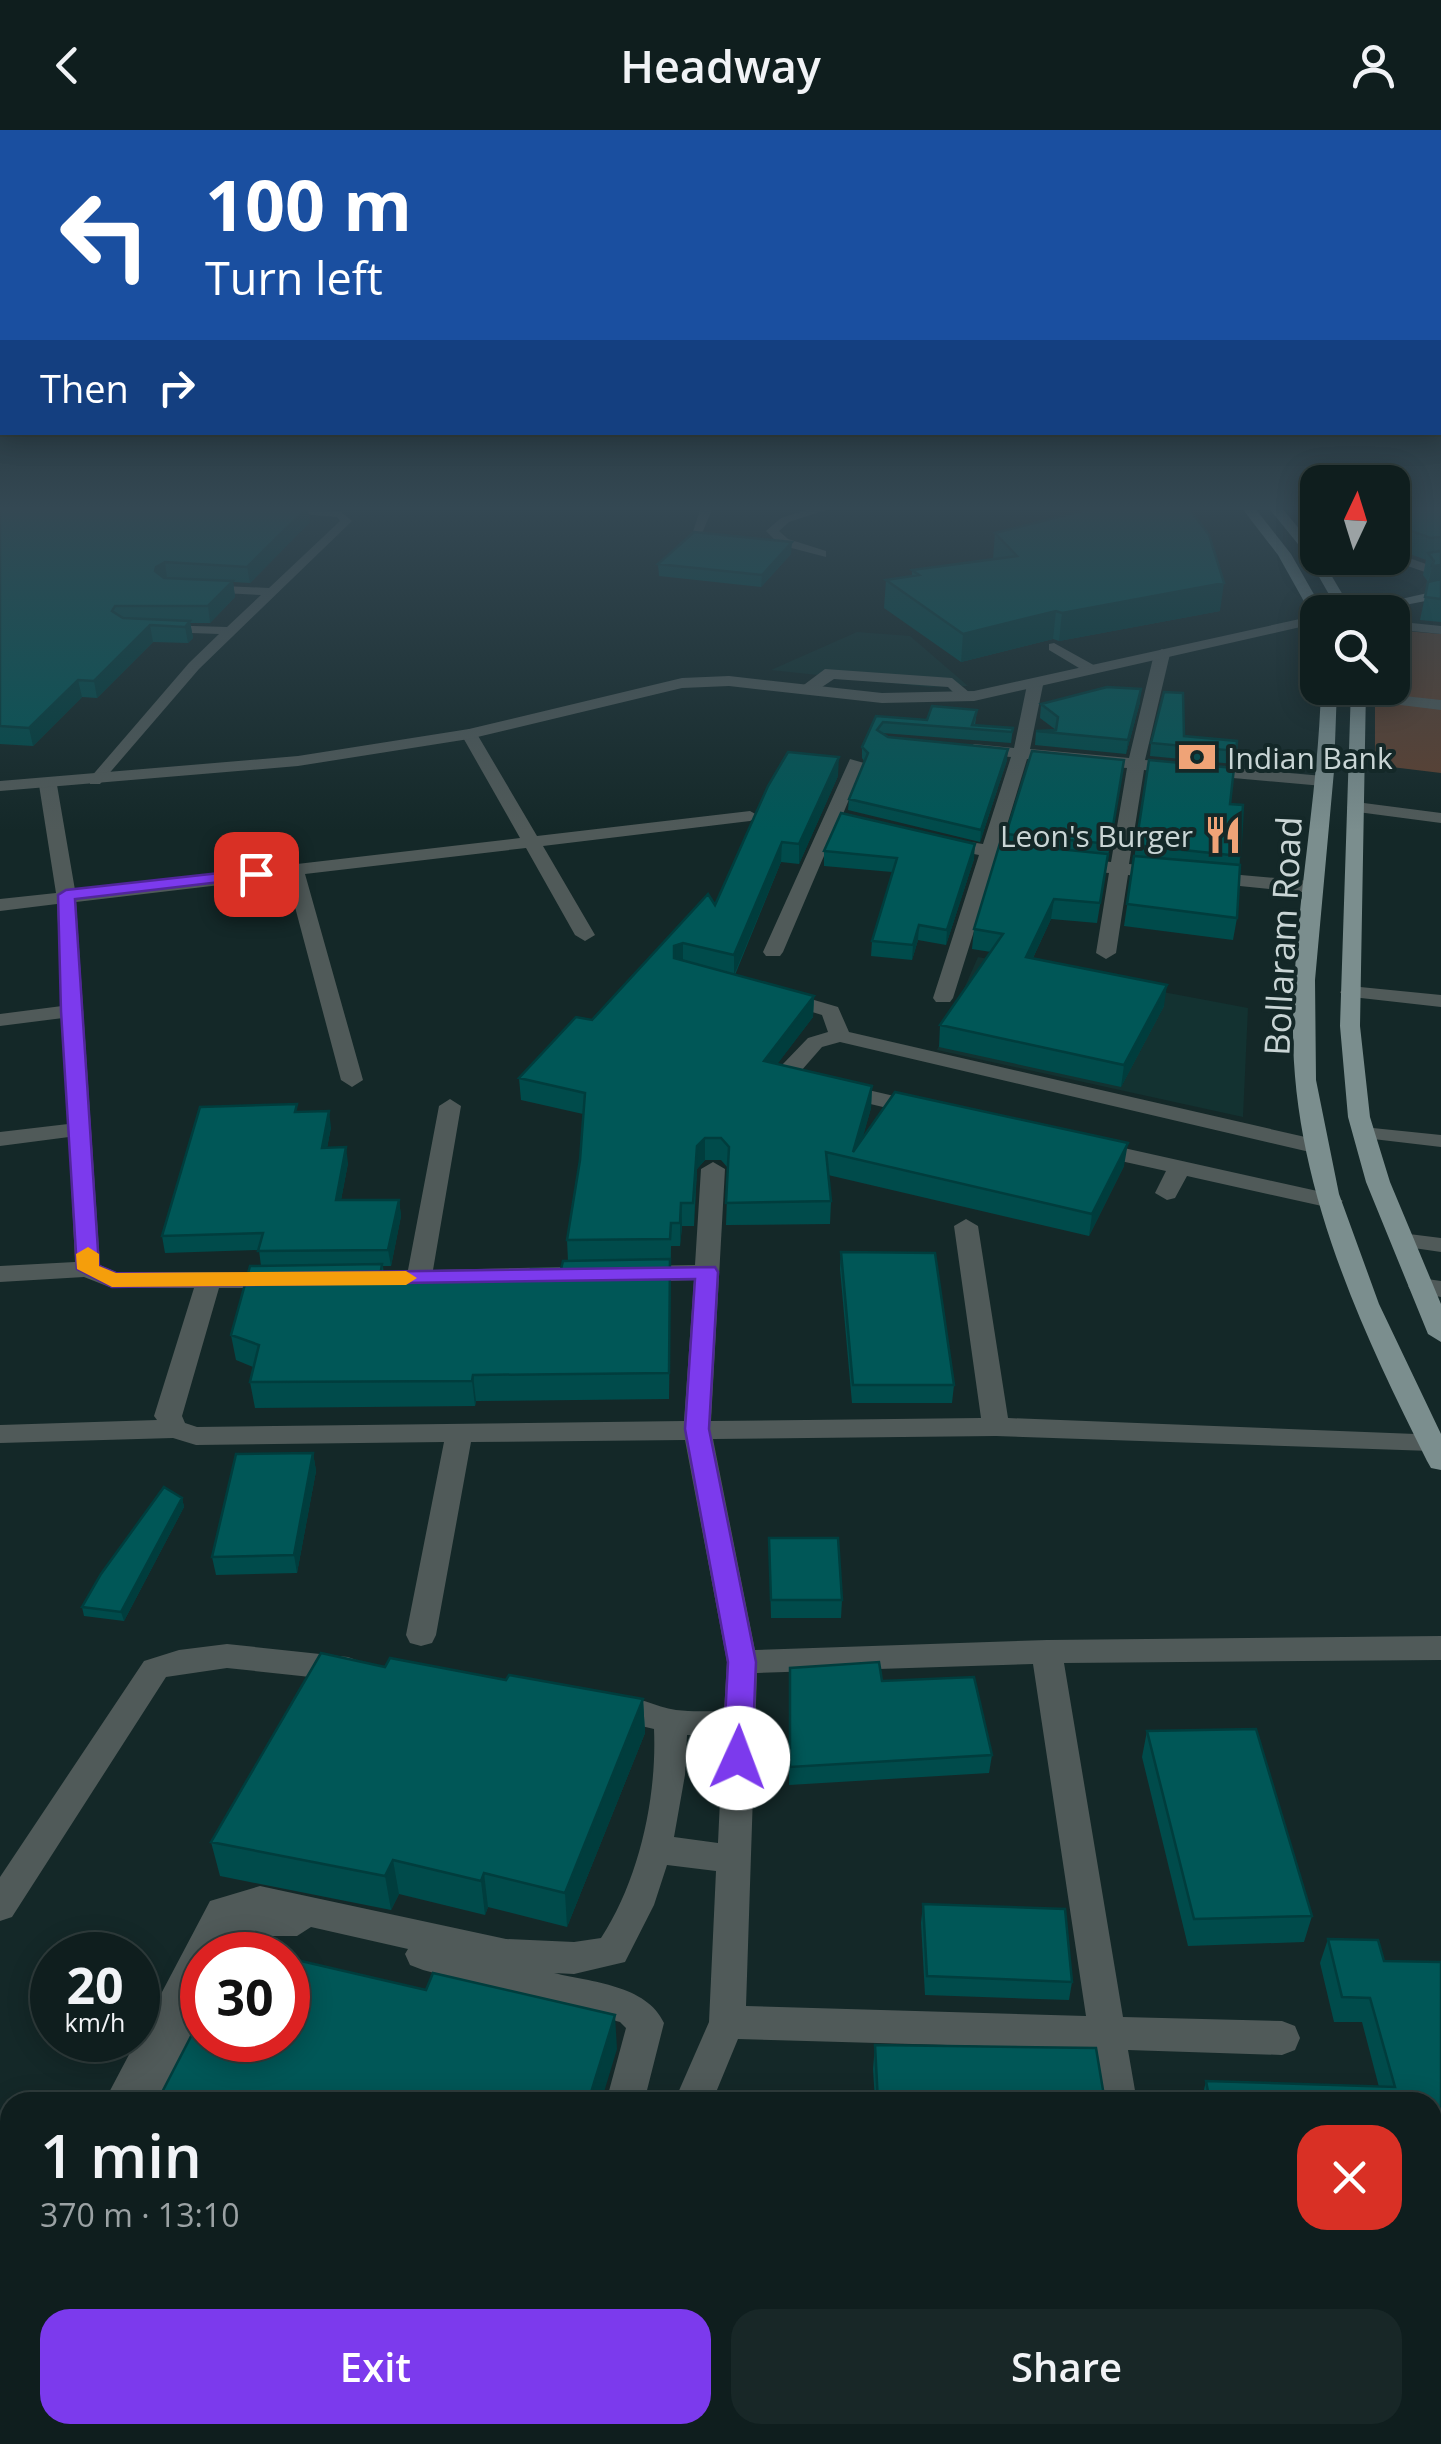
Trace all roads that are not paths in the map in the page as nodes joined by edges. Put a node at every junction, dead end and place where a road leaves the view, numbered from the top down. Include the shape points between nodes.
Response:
1 (248, 615) edge
2 (1300, 620) edge
3 (1410, 627) edge
4 (144, 628) edge
5 (1441, 630) edge
6 (231, 631) junction
7 (1054, 647) edge
8 (1162, 654) junction
9 (1094, 671) junction
10 (1035, 685) junction
11 (1410, 700) edge
12 (1328, 705) edge
13 (1358, 705) edge
14 (1441, 705) edge
15 (469, 734) junction
16 (964, 748) edge
17 (1021, 753) junction
18 (856, 763) dead end
19 (1136, 764) junction
20 (95, 781) junction
21 (1323, 781) junction
22 (48, 785) junction
23 (0, 786) edge
24 (1356, 799) junction
25 (1441, 801) edge
26 (750, 816) edge
27 (832, 816) junction
28 (1441, 818) edge
29 (884, 828) edge
30 (918, 836) edge
31 (530, 841) junction
32 (988, 853) junction
33 (294, 870) junction
34 (1119, 870) junction
35 (1311, 887) junction
36 (66, 895) junction
37 (0, 905) edge
38 (585, 935) dead end
39 (773, 952) dead end
40 (1106, 953) dead end
41 (760, 991) edge
42 (1350, 992) junction
43 (943, 998) dead end
44 (1438, 1002) edge
45 (70, 1011) junction
46 (0, 1020) edge
47 (840, 1036) junction
48 (352, 1080) dead end
49 (450, 1106) dead end
50 (936, 1113) edge
51 (80, 1129) junction
52 (1364, 1134) junction
53 (0, 1139) edge
54 (1067, 1142) edge
55 (1441, 1142) edge
56 (1314, 1146) junction
57 (712, 1168) edge
58 (1179, 1168) junction
59 (1167, 1193) dead end
60 (1331, 1201) junction
61 (966, 1226) dead end
62 (1401, 1240) junction
63 (1441, 1245) edge
64 (88, 1269) junction
65 (707, 1272) junction
66 (0, 1274) edge
67 (362, 1278) edge
68 (419, 1278) junction
69 (305, 1280) edge
70 (209, 1281) junction
71 (1431, 1288) edge
72 (1440, 1331) edge
73 (996, 1428) junction
74 (175, 1429) junction
75 (697, 1429) junction
76 (460, 1430) junction
77 (0, 1434) edge
78 (1436, 1452) edge
79 (421, 1634) dead end
80 (1441, 1648) edge
81 (1048, 1652) junction
82 (742, 1662) junction
83 (370, 1672) edge
84 (586, 1704) edge
85 (670, 1722) junction
86 (739, 1724) junction
87 (654, 1850) junction
88 (733, 1859) junction
89 (0, 1906) edge
90 (242, 1932) edge
91 (728, 2022) junction
92 (1107, 2033) junction
93 (180, 2034) edge
94 (1282, 2038) dead end
95 (127, 2092) edge
96 (149, 2092) edge
97 (628, 2092) edge
98 (697, 2092) edge
99 (1116, 2092) edge

1 - 6 lane
2 - 8 street
3 - 5 street
4 - 6 lane
6 - 20 lane
7 - 9 street
8 - 9 street
8 - 19 street
9 - 10 street
10 - 15 street via 967,696 882,698 729,681 682,683
10 - 17 street
11 - 14 street
12 - 21 main road, Bollaram Road
13 - 24 main road, Bollaram Road
15 - 20 street via 298,761
15 - 31 street
16 - 17 street
17 - 19 street
17 - 32 street
18 - 27 street
19 - 21 street
19 - 34 street
20 - 22 street
21 - 35 main road, Bollaram Road
22 - 23 street
22 - 36 street
24 - 25 street
24 - 28 street
24 - 42 main road, Bollaram Road
26 - 31 street
27 - 29 street
27 - 39 street
30 - 32 street
31 - 33 street
31 - 38 street
32 - 34 street
32 - 43 street
33 - 36 street
33 - 48 street
34 - 35 street
34 - 40 street
35 - 56 main road, Bollaram Road via 1303,1025
36 - 37 street
36 - 45 street
41 - 47 street via 831,1010
42 - 44 street
42 - 52 main road, Bollaram Road
45 - 46 street
45 - 51 street
47 - 50 street via 815,1042 790,1070 794,1079
47 - 56 street
49 - 68 street
51 - 53 street
51 - 64 street
52 - 55 lane
52 - 62 main road, Bollaram Road
54 - 58 street
56 - 60 main road, Bollaram Road
57 - 65 street
58 - 59 street
58 - 60 street
60 - 78 main road, Bollaram Road via 1356,1283
61 - 73 street
62 - 63 lane
62 - 71 main road, Bollaram Road
64 - 66 street
64 - 70 street via 112,1280
65 - 68 street
65 - 75 street
67 - 68 street
69 - 70 street
70 - 74 street via 168,1416
71 - 72 main road, Bollaram Road
73 - 75 street
73 - 78 street
74 - 76 street via 196,1436
74 - 77 street
75 - 76 street
75 - 82 street
76 - 79 street
80 - 81 street
81 - 82 street
81 - 92 street
82 - 86 street
83 - 89 street via 252,1656 185,1658 155,1669
84 - 85 street
85 - 86 street
85 - 87 street via 673,1751
86 - 88 street
87 - 88 street
87 - 95 street via 624,1937 612,1951 595,1956 506,1955 260,1901 222,1912
88 - 91 street
90 - 97 street via 276,1916 631,2008 646,2022
91 - 92 street
91 - 98 street
92 - 94 street
92 - 99 street
93 - 96 street

